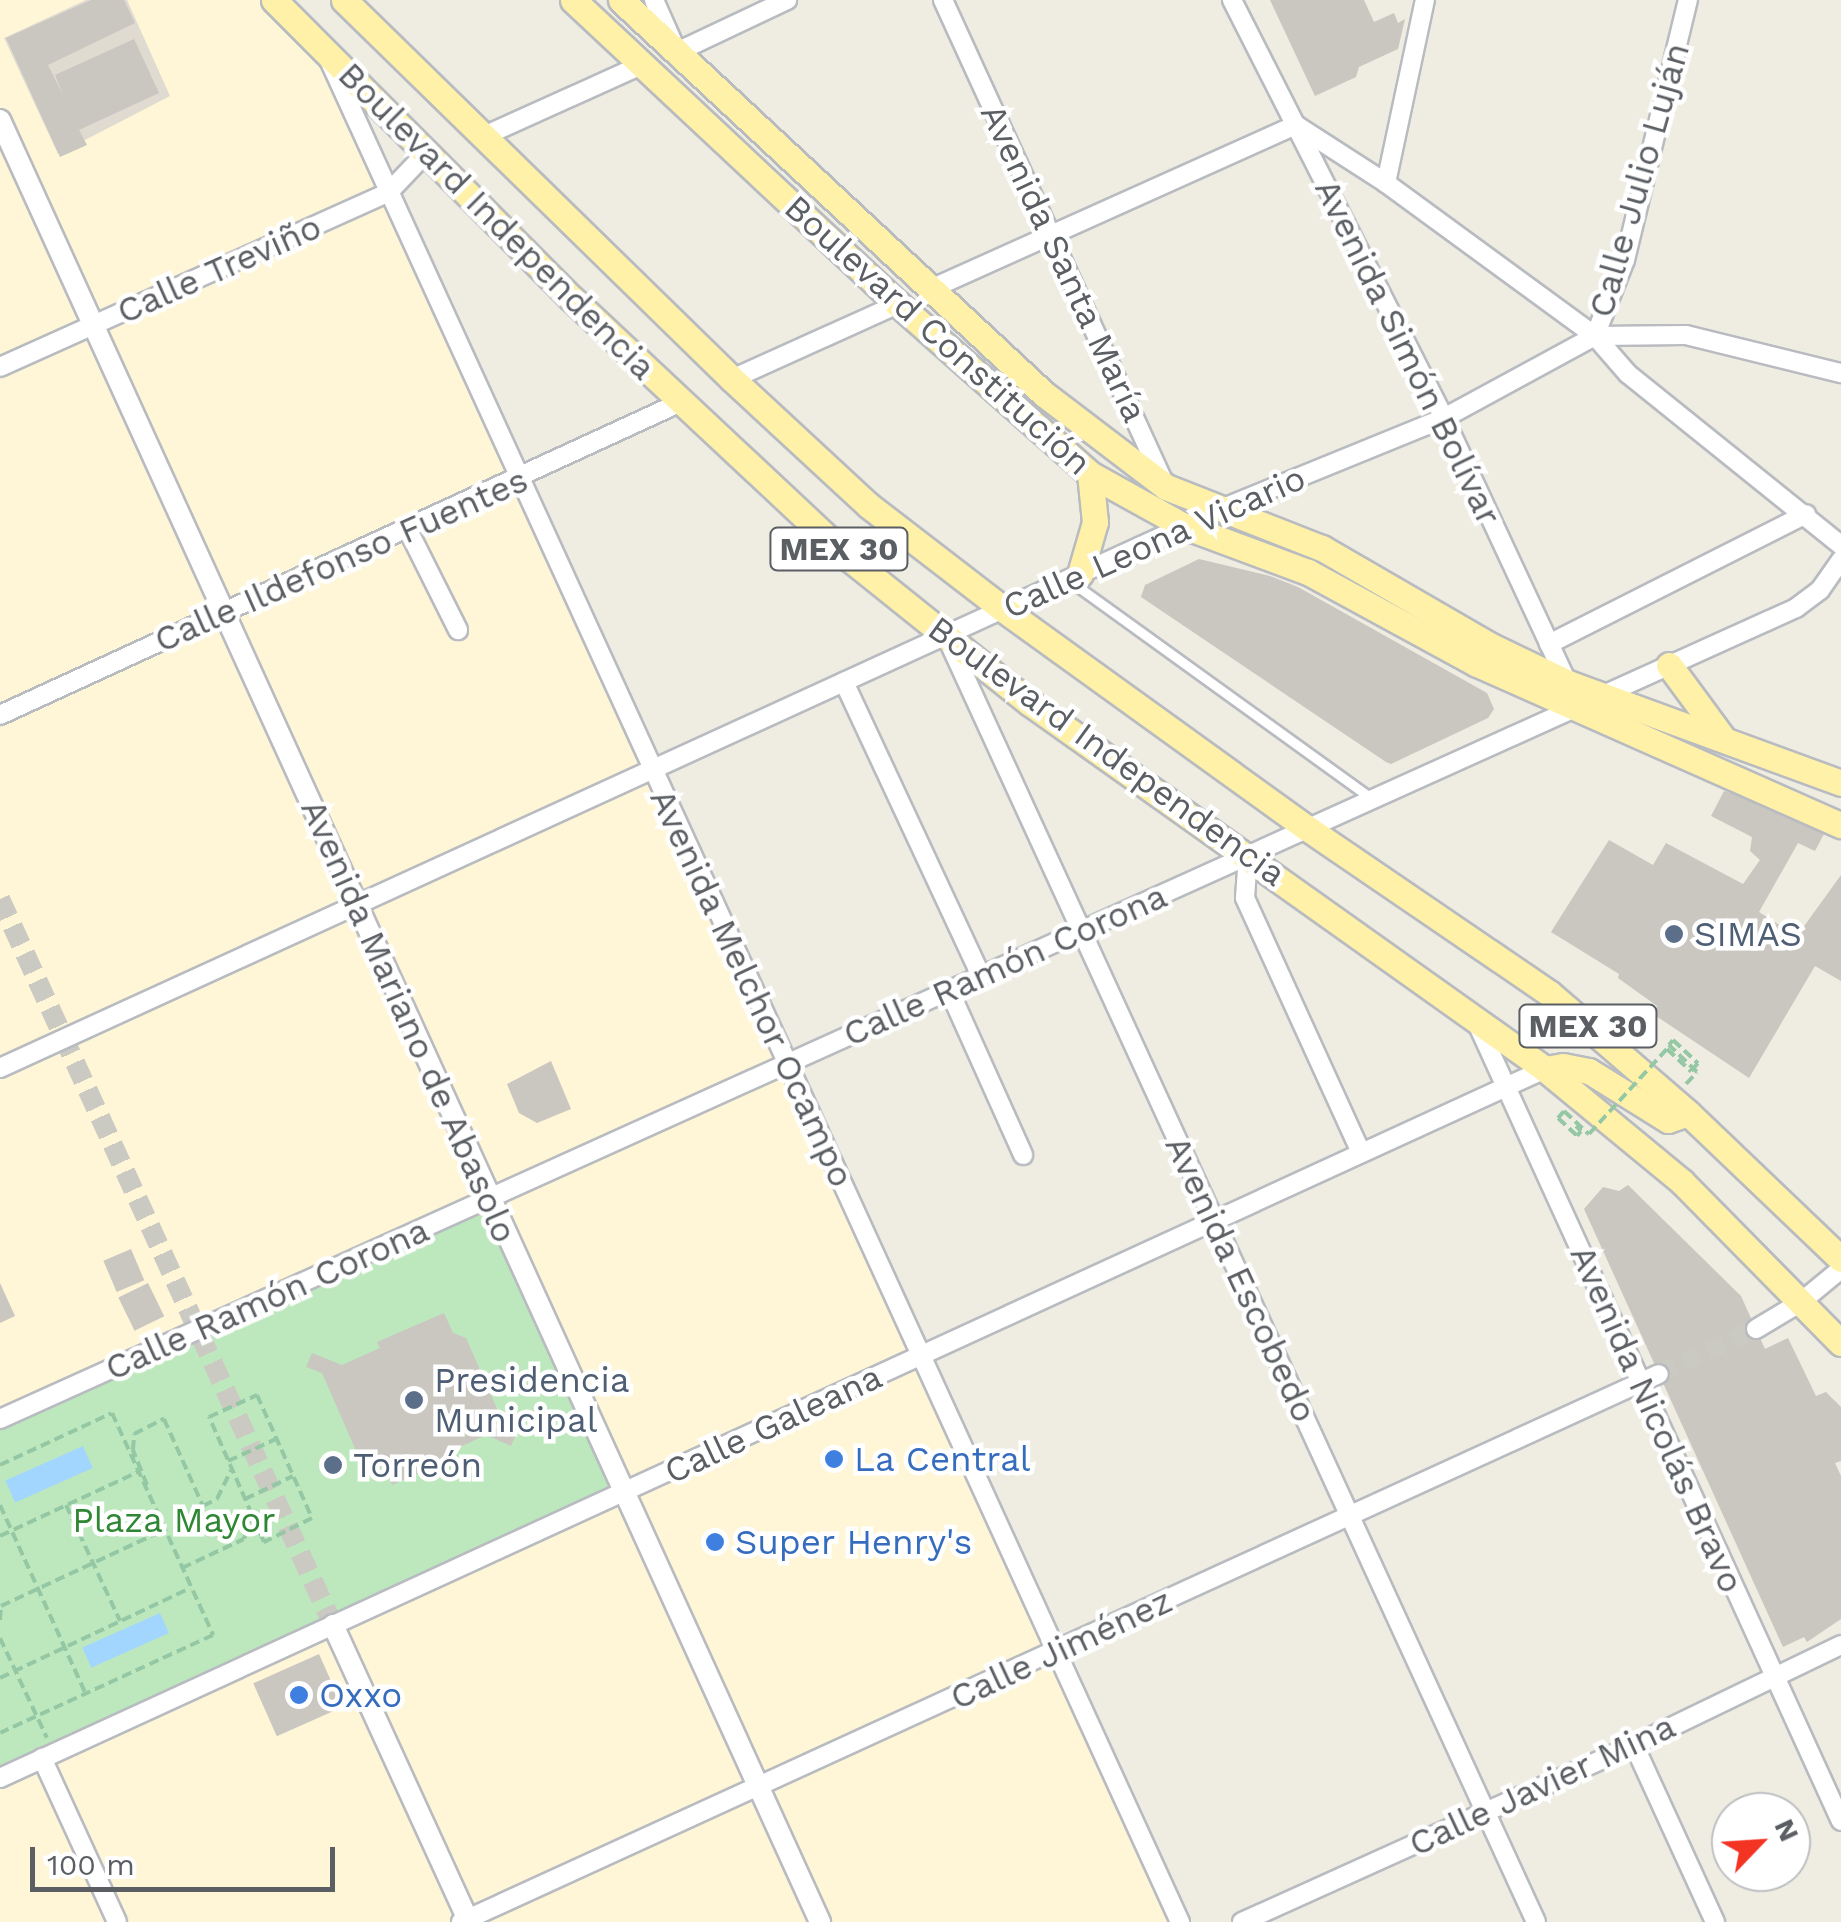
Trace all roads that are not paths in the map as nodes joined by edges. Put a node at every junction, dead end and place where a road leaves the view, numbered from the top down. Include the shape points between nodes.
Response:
1 (274, 0) edge
2 (344, 0) edge
3 (573, 0) edge
4 (621, 0) edge
5 (654, 0) edge
6 (787, 0) edge
7 (943, 0) edge
8 (1232, 0) edge
9 (1425, 0) edge
10 (1688, 0) edge
11 (677, 52) junction
12 (326, 53) junction
13 (641, 65) junction
14 (1296, 125) junction
15 (3, 132) edge
16 (484, 136) junction
17 (426, 153) junction
18 (1386, 183) junction
19 (388, 193) junction
20 (1050, 235) junction
21 (933, 288) junction
22 (898, 304) junction
23 (94, 325) junction
24 (1595, 336) junction
25 (0, 367) edge
26 (1841, 373) edge
27 (732, 379) junction
28 (681, 402) junction
29 (1444, 418) junction
30 (1090, 474) junction
31 (519, 480) junction
32 (1166, 487) junction
33 (1226, 507) junction
34 (1806, 514) junction
35 (1184, 526) junction
36 (408, 530) junction
37 (1841, 545) edge
38 (1841, 560) edge
39 (1074, 577) junction
40 (1003, 609) junction
41 (224, 612) junction
42 (458, 630) dead end
43 (946, 635) junction
44 (1549, 644) junction
45 (1669, 665) junction
46 (844, 682) junction
47 (1570, 696) junction
48 (1600, 696) junction
49 (0, 715) edge
50 (1722, 737) junction
51 (652, 769) junction
52 (1841, 783) edge
53 (1372, 799) junction
54 (1841, 825) edge
55 (1307, 828) junction
56 (1248, 854) junction
57 (356, 905) junction
58 (1081, 930) junction
59 (981, 976) junction
60 (949, 990) junction
61 (1474, 1016) junction
62 (787, 1062) junction
63 (0, 1068) edge
64 (1545, 1070) junction
65 (1506, 1087) junction
66 (1681, 1106) junction
67 (1361, 1154) junction
68 (1023, 1155) dead end
69 (489, 1198) junction
70 (1215, 1222) junction
71 (1841, 1259) edge
72 (1841, 1269) edge
73 (1800, 1302) junction
74 (1756, 1329) tunnel mouth
75 (1841, 1342) edge
76 (921, 1356) junction
77 (1659, 1374) tunnel mouth
78 (1641, 1382) junction
79 (0, 1420) edge
80 (623, 1492) junction
81 (1350, 1517) junction
82 (333, 1625) junction
83 (1841, 1645) edge
84 (1056, 1651) junction
85 (1774, 1675) junction
86 (1634, 1745) junction
87 (48, 1756) junction
88 (0, 1778) edge
89 (758, 1787) junction
90 (1486, 1811) junction
91 (1841, 1822) edge
92 (466, 1921) edge
93 (117, 1922) edge
94 (820, 1922) edge
95 (1180, 1922) edge
96 (1242, 1922) edge
97 (1536, 1922) edge
98 (1714, 1922) edge

1 - 12 main road, Boulevard Independencia / MEX 30
2 - 16 main road, Boulevard Independencia / MEX 30
3 - 13 main road, Boulevard Constitución
4 - 11 main road, Boulevard Constitución
5 - 11 street
6 - 11 street
7 - 20 street, Avenida Santa María
8 - 14 street, Avenida Simón Bolívar
9 - 18 street
10 - 24 street, Calle Julio Luján via 1624,260
11 - 21 main road, Boulevard Constitución
12 - 17 main road, Boulevard Independencia / MEX 30
12 - 19 street, Avenida Melchor Ocampo
13 - 16 street
13 - 22 main road, Boulevard Constitución
14 - 18 street
14 - 20 street
14 - 29 street, Avenida Simón Bolívar
15 - 23 street, Avenida Mariano de Abasolo
16 - 27 main road, Boulevard Independencia / MEX 30
17 - 19 street, Calle Treviño
17 - 28 main road, Boulevard Independencia / MEX 30
18 - 24 street
19 - 23 street, Calle Treviño
19 - 31 street, Avenida Melchor Ocampo
20 - 21 street
20 - 32 street, Avenida Santa María
21 - 32 main road, Boulevard Constitución via 1044,394
22 - 27 street
22 - 30 main road, Boulevard Constitución
23 - 25 street, Calle Treviño
23 - 41 street, Avenida Mariano de Abasolo
24 - 26 street via 1686,335
24 - 29 street, Calle Leona Vicario
24 - 34 street, Calle Julio Luján via 1628,374
27 - 40 main road, Boulevard Independencia / MEX 30 via 868,505
28 - 31 street, Calle Ildefonso Fuentes
28 - 43 main road, Boulevard Independencia / MEX 30 via 850,559
29 - 33 street, Calle Leona Vicario
29 - 44 street, Avenida Simón Bolívar
30 - 35 main road, Boulevard Constitución
30 - 39 main road via 1095,522
31 - 36 street, Calle Ildefonso Fuentes
31 - 51 street, Avenida Melchor Ocampo
32 - 33 main road, Boulevard Constitución
32 - 35 street, Avenida Santa María
33 - 35 street, Calle Leona Vicario
33 - 47 main road, Boulevard Constitución via 1322,548
34 - 37 street, Calle Julio Luján
34 - 44 street
35 - 39 street, Calle Leona Vicario
35 - 47 main road, Boulevard Constitución via 1308,572 1477,664
36 - 41 street, Calle Ildefonso Fuentes
36 - 42 street
38 - 45 street via 1820,590 1796,608
39 - 40 street, Calle Leona Vicario
39 - 53 lane
40 - 43 street, Calle Leona Vicario
40 - 55 main road, Boulevard Independencia / MEX 30
41 - 49 street, Calle Ildefonso Fuentes
41 - 57 street, Avenida Mariano de Abasolo
43 - 46 street, Calle Leona Vicario
43 - 56 main road, Boulevard Independencia / MEX 30
43 - 58 street, Avenida Escobedo
44 - 47 street, Avenida Simón Bolívar
45 - 48 street
45 - 50 main road
46 - 51 street, Calle Leona Vicario
46 - 59 street
47 - 48 main road, Boulevard Constitución
47 - 53 street, Calle Ramón Corona
47 - 54 main road, Boulevard Constitución
48 - 50 main road, Boulevard Constitución
50 - 52 main road, Boulevard Constitución
51 - 57 street, Calle Leona Vicario
51 - 62 street, Avenida Melchor Ocampo
53 - 55 street, Calle Ramón Corona
55 - 56 street, Calle Ramón Corona
55 - 66 main road, Boulevard Independencia / MEX 30 via 1549,993
56 - 58 street, Calle Ramón Corona
56 - 61 main road, Boulevard Independencia / MEX 30
56 - 67 street via 1244,898
57 - 63 street, Calle Leona Vicario
57 - 69 street, Avenida Mariano de Abasolo
58 - 59 street, Calle Ramón Corona
58 - 70 street, Avenida Escobedo
59 - 60 street, Calle Ramón Corona
60 - 62 street, Calle Ramón Corona
60 - 68 street
61 - 64 main road, Boulevard Independencia / MEX 30
61 - 65 street, Avenida Nicolás Bravo
62 - 69 street, Calle Ramón Corona
62 - 76 street, Avenida Melchor Ocampo
64 - 65 street, Calle Galeana
64 - 66 main road via 1589,1071 1668,1120
64 - 73 main road, Boulevard Independencia / MEX 30 via 1682,1182
65 - 67 street, Calle Galeana
65 - 78 street, Avenida Nicolás Bravo
66 - 71 main road, Boulevard Independencia / MEX 30
67 - 70 street, Calle Galeana
69 - 79 street, Calle Ramón Corona
69 - 80 street, Avenida Mariano de Abasolo
70 - 76 street, Calle Galeana
70 - 81 street, Avenida Escobedo
72 - 73 street
73 - 74 street
73 - 75 main road, Boulevard Independencia / MEX 30
76 - 80 street, Calle Galeana
76 - 84 street, Avenida Melchor Ocampo
77 - 78 street, Calle Jiménez
78 - 81 street, Calle Jiménez
78 - 85 street, Avenida Nicolás Bravo
80 - 82 street, Calle Galeana
80 - 89 street, Avenida Mariano de Abasolo
81 - 84 street, Calle Jiménez
81 - 90 street, Avenida Escobedo
82 - 87 street, Calle Galeana
82 - 92 street
83 - 85 street, Calle Javier Mina
84 - 89 street, Calle Jiménez
84 - 95 street, Avenida Melchor Ocampo
85 - 86 street, Calle Javier Mina
85 - 91 street, Avenida Nicolás Bravo
86 - 90 street, Calle Javier Mina
86 - 98 street
87 - 88 street, Calle Galeana
87 - 93 street
89 - 92 street, Calle Jiménez
89 - 94 street, Avenida Mariano de Abasolo
90 - 96 street, Calle Javier Mina
90 - 97 street, Avenida Escobedo

